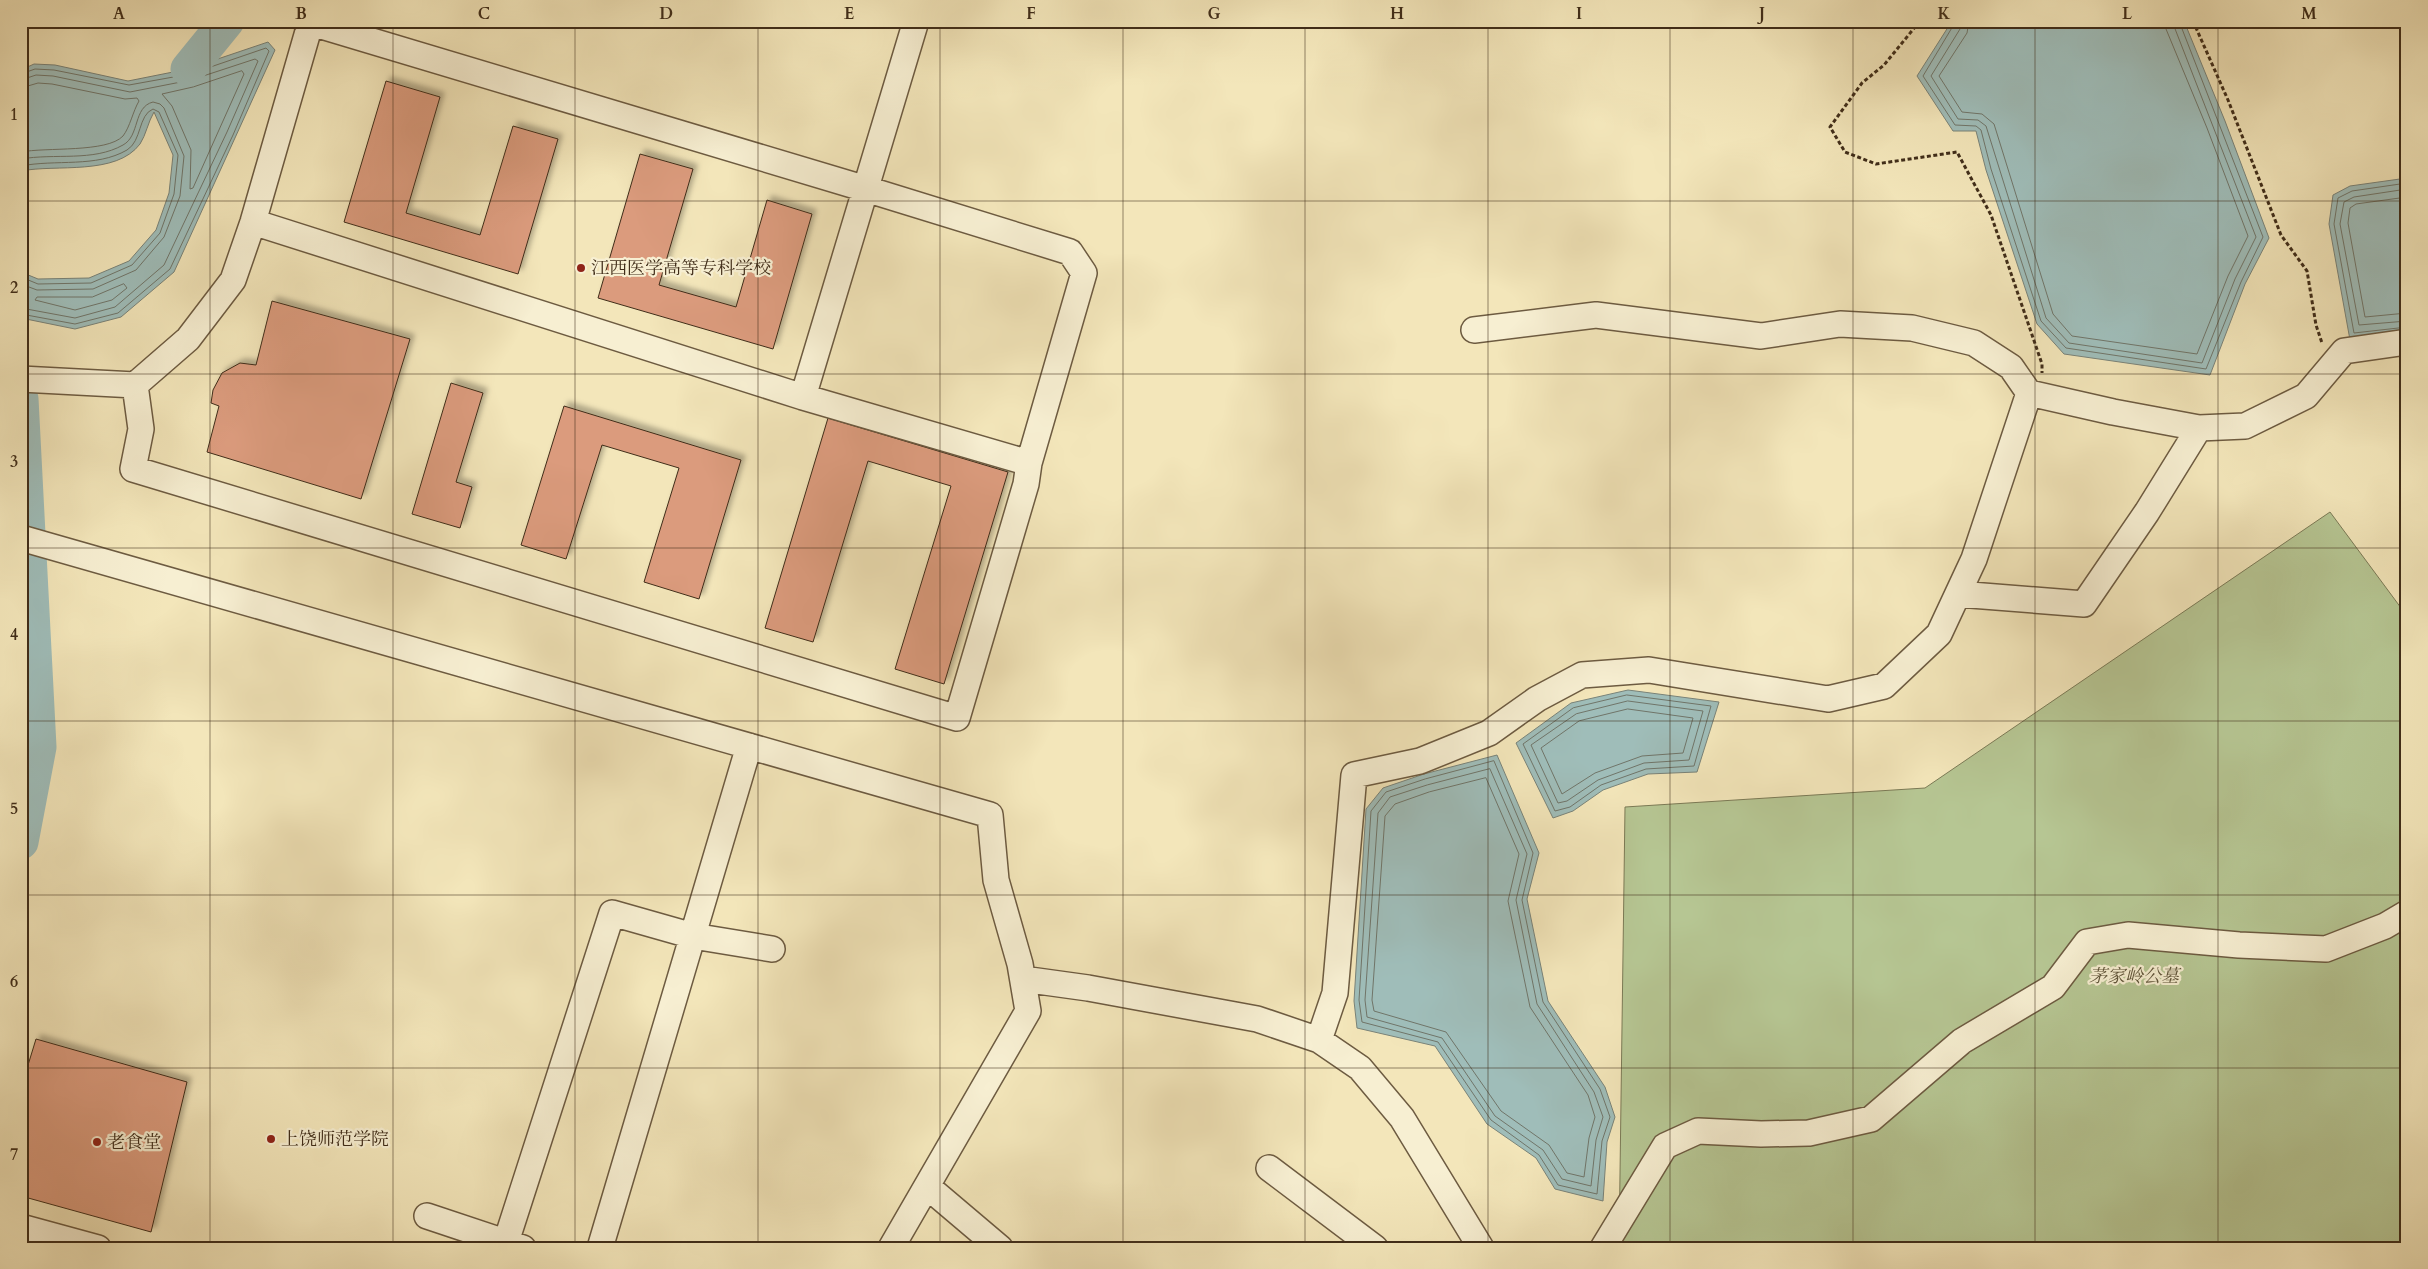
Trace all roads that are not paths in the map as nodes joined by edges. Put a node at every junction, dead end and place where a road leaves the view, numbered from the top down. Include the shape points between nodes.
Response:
1 (916, 21) edge
2 (309, 22) edge
3 (866, 189) junction
4 (253, 222) junction
5 (1474, 330) dead end
6 (2407, 342) edge
7 (21, 379) edge
8 (136, 385) junction
9 (2036, 394) junction
10 (803, 397) junction
11 (2199, 428) junction
12 (1029, 463) junction
13 (21, 538) edge
14 (1958, 594) junction
15 (749, 746) junction
16 (2407, 913) edge
17 (693, 936) junction
18 (772, 949) dead end
19 (1023, 980) junction
20 (1319, 1040) junction
21 (1270, 1168) dead end
22 (928, 1187) junction
23 (427, 1216) dead end
24 (21, 1227) edge
25 (49, 1241) edge
26 (515, 1245) edge
27 (98, 1248) edge
28 (600, 1248) edge
29 (892, 1248) edge
30 (1000, 1248) edge
31 (1374, 1248) edge
32 (1481, 1248) edge
33 (1603, 1248) edge

1 - 3 street
2 - 3 street
2 - 4 street
3 - 10 street
3 - 12 street via 1070,252 1084,273
4 - 8 street via 233,280 188,339
4 - 10 street
5 - 9 street via 1596,315 1761,336 1840,324 1912,328 1974,343 2011,367
6 - 11 street via 2344,351 2306,396 2245,426
7 - 8 street
8 - 12 street via 141,429 134,469 957,718 1026,484
9 - 11 street
9 - 14 street
10 - 12 street
11 - 14 street via 2084,604
13 - 15 street
14 - 20 street via 1939,634 1884,686 1828,699 1649,670 1582,675 1537,699 1489,733 1420,761 1354,775 1335,993
15 - 17 street
15 - 19 street via 990,815 996,880
16 - 33 street via 2385,926 2326,948 2239,945 2128,935 2087,942 2053,987 1962,1041 1871,1119 1809,1134 1698,1131 1665,1146
17 - 18 street
17 - 26 street via 612,913
17 - 28 street
19 - 20 street via 1088,988 1257,1018
19 - 22 street via 1028,1011
20 - 32 street via 1360,1068 1402,1118
21 - 31 street
22 - 29 street
22 - 30 street
23 - 26 street
24 - 25 street
25 - 27 street

